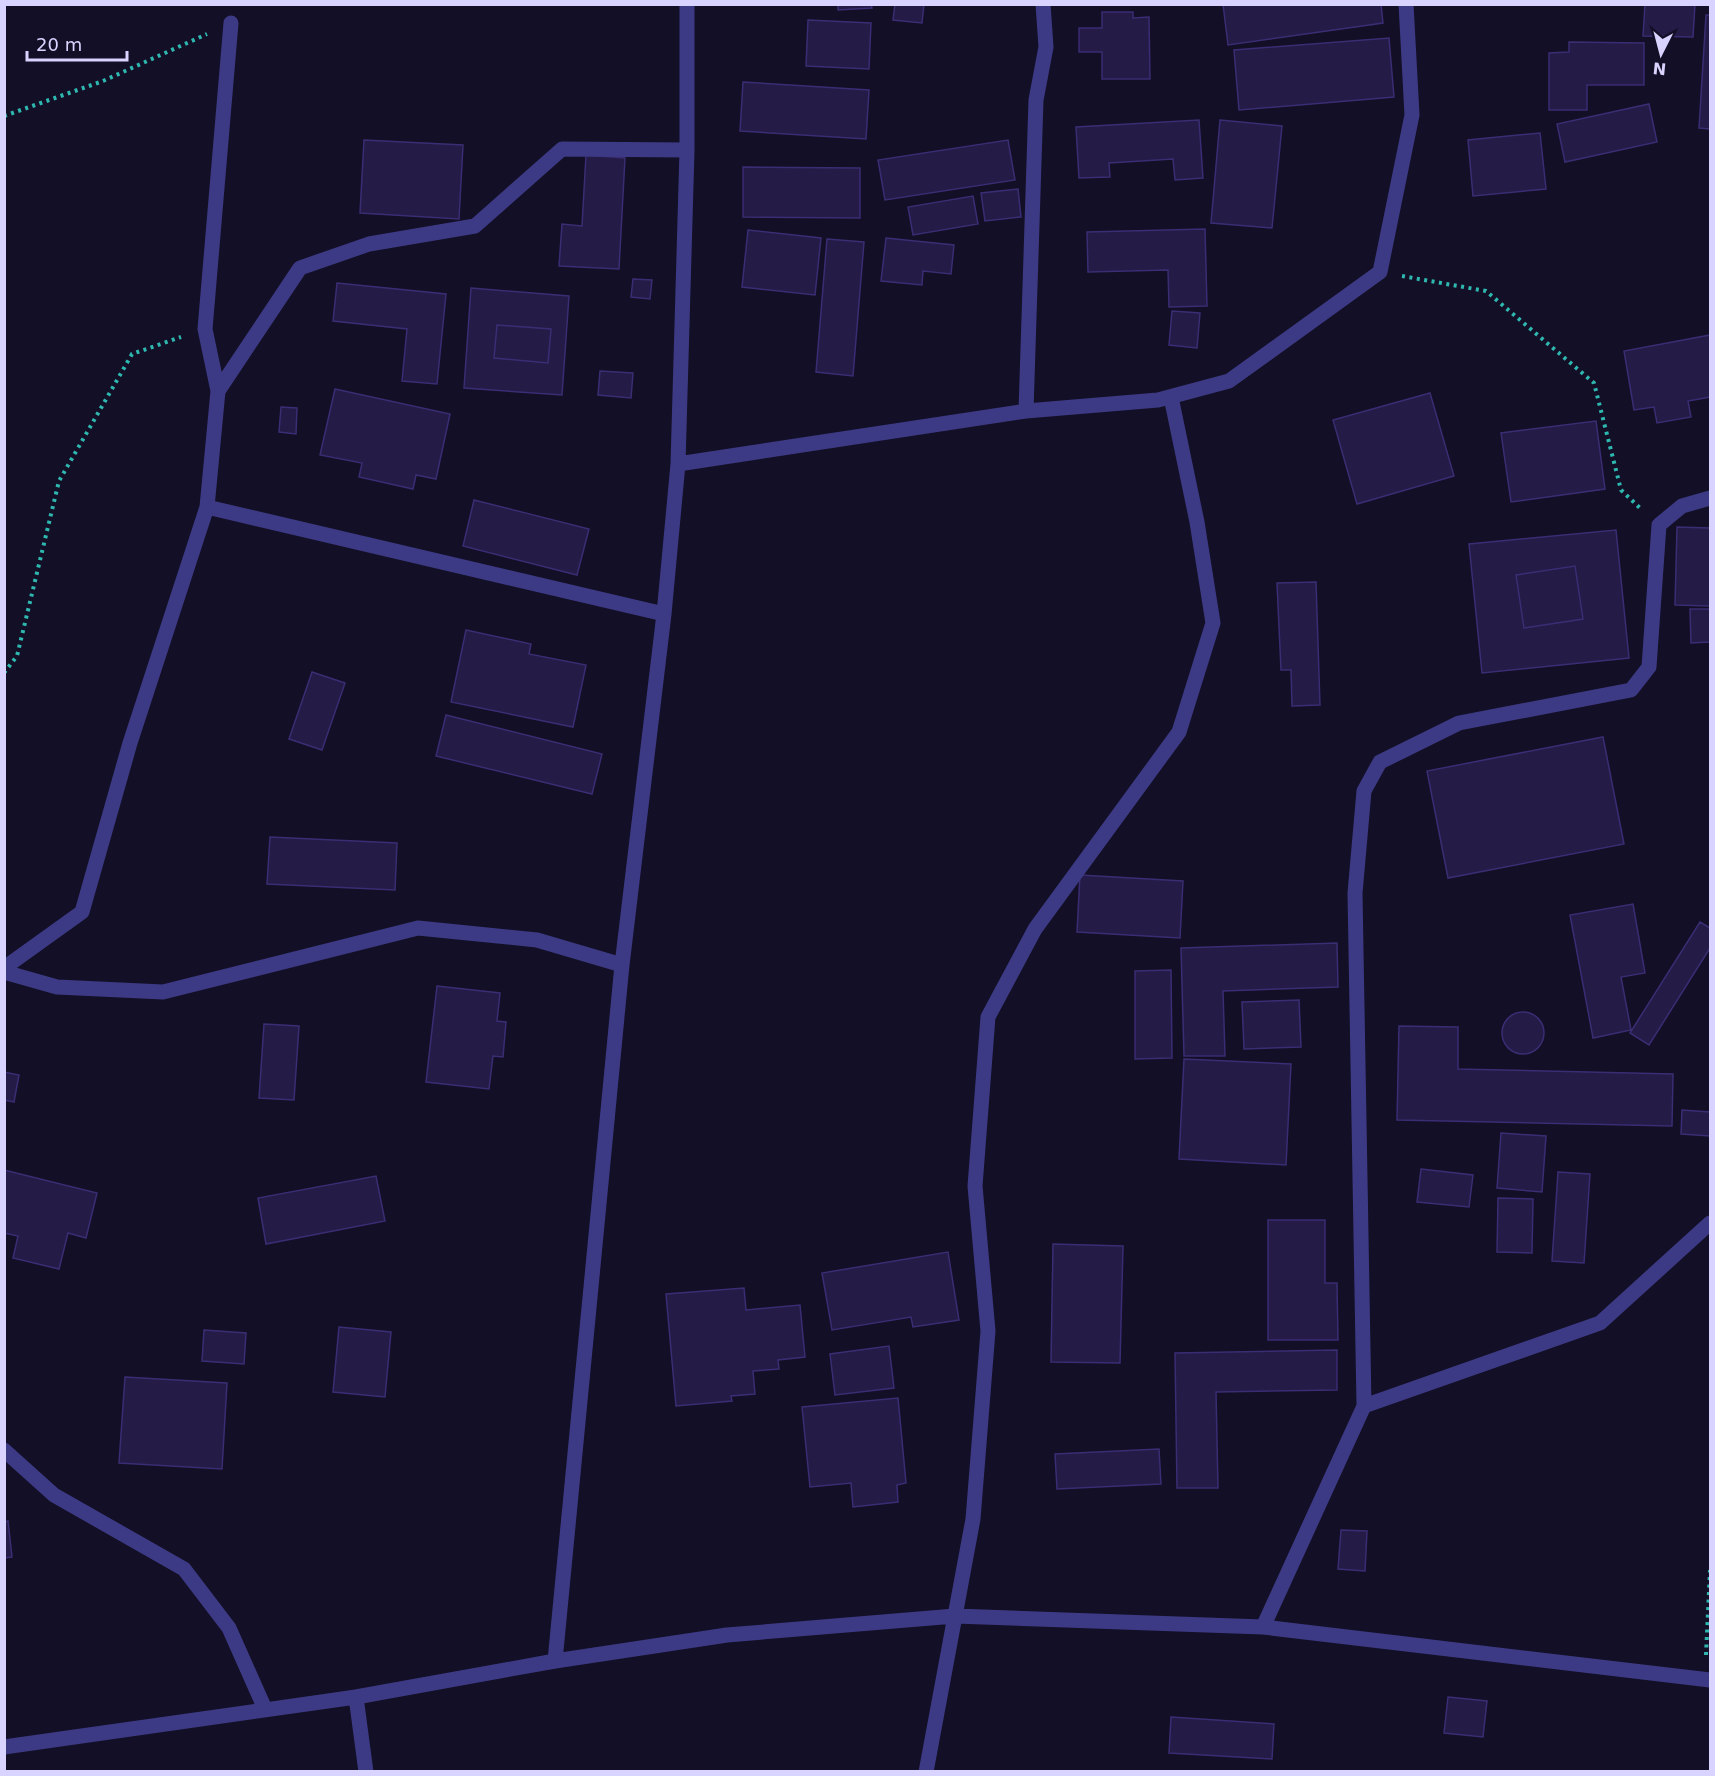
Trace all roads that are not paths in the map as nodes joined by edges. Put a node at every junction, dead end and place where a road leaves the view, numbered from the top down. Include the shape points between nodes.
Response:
1 (687, 4) edge
2 (1043, 4) edge
3 (1406, 4) edge
4 (231, 23) road end
5 (687, 150) junction
6 (218, 391) junction
7 (1171, 397) junction
8 (1026, 411) junction
9 (678, 464) junction
10 (1710, 498) edge
11 (207, 507) junction
12 (663, 614) junction
13 (622, 965) junction
14 (4, 970) edge
15 (1710, 1222) edge
16 (1364, 1407) junction
17 (4, 1450) edge
18 (955, 1616) junction
19 (1263, 1627) junction
20 (555, 1660) junction
21 (1707, 1680) edge
22 (356, 1697) junction
23 (265, 1709) junction
24 (4, 1747) edge
25 (366, 1772) edge
26 (926, 1772) edge

1 - 5 street
2 - 8 street via 1046,47 1036,100
3 - 7 street via 1412,116 1380,272 1230,381
4 - 6 street via 205,329
5 - 6 street via 562,149 475,226 369,244 300,267
5 - 9 street
6 - 11 street
7 - 8 street
7 - 18 street via 1213,623 1179,732 1035,929 988,1017 975,1186 988,1330 973,1519
8 - 9 street
9 - 12 street
10 - 16 street via 1682,506 1659,525 1649,667 1631,690 1459,723 1380,762 1364,791 1354,893
11 - 12 street
11 - 14 street via 130,743 82,912
12 - 13 street
13 - 14 street via 537,940 418,928 163,992 57,987
13 - 20 street
15 - 16 street via 1600,1323
16 - 19 street
17 - 23 street via 54,1495 184,1569 229,1628
18 - 19 street
18 - 20 street via 727,1635
18 - 26 street
19 - 21 street
20 - 22 street
22 - 23 street
22 - 25 street
23 - 24 street

